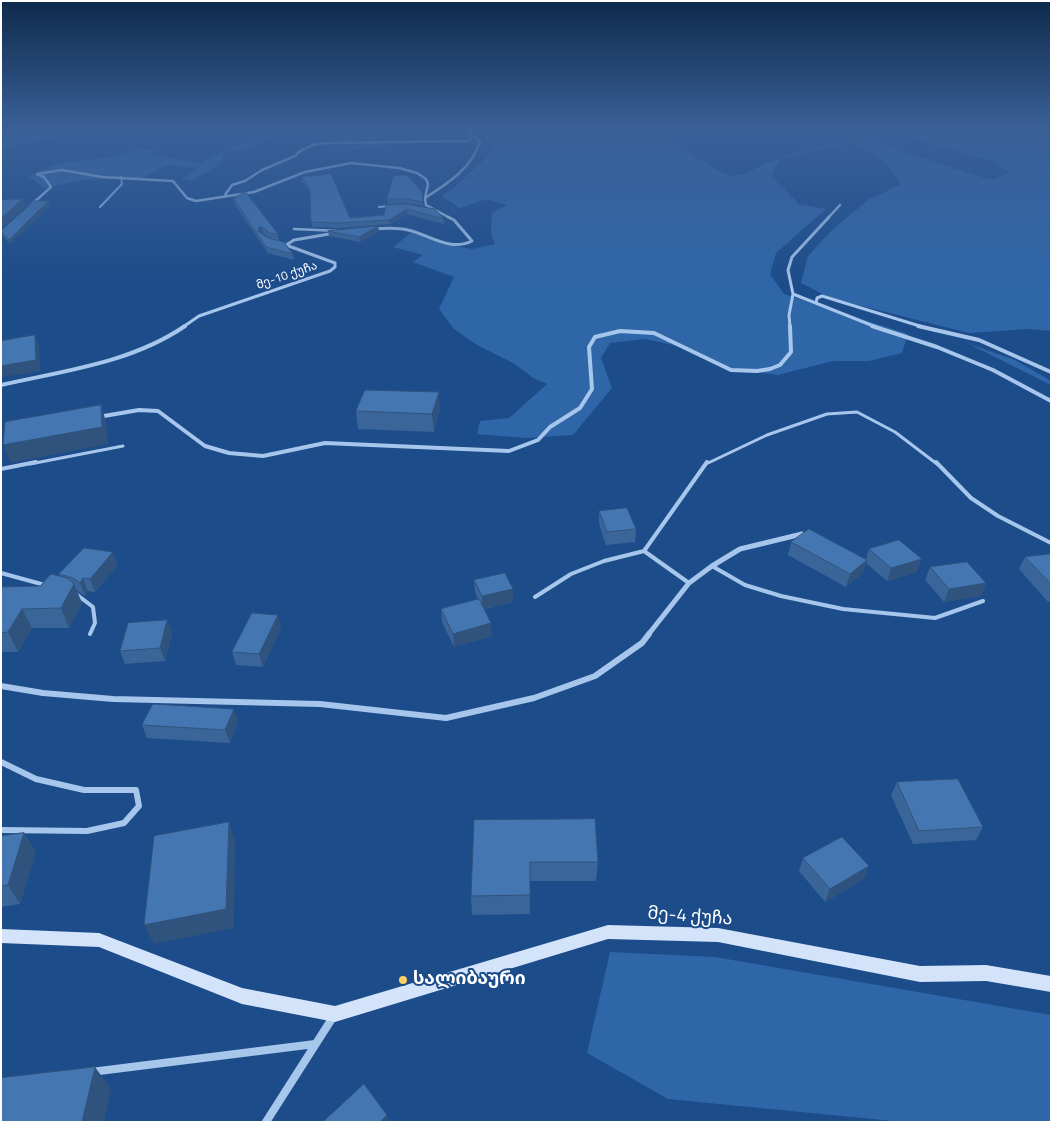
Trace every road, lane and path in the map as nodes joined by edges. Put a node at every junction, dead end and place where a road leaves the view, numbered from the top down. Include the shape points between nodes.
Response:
1 (48, 183) edge
2 (122, 183) edge
3 (175, 183) edge
4 (237, 183) edge
5 (279, 183) edge
6 (428, 183) edge
7 (444, 183) edge
8 (225, 196) junction
9 (425, 198) junction
10 (396, 205) edge
11 (840, 205) dead end
12 (29, 206) edge
13 (100, 207) dead end
14 (378, 207) dead end
15 (425, 209) edge
16 (434, 211) junction
17 (294, 230) dead end
18 (364, 230) edge
19 (346, 232) joint
20 (281, 245) edge
21 (286, 245) junction
22 (793, 294) junction
23 (816, 303) junction
24 (1051, 372) edge
25 (1, 385) edge
26 (1051, 400) edge
27 (93, 418) edge
28 (123, 446) dead end
29 (1, 469) edge
30 (802, 534) edge
31 (1051, 544) edge
32 (644, 551) junction
33 (712, 566) junction
34 (1, 573) edge
35 (689, 583) junction
36 (49, 586) edge
37 (68, 592) edge
38 (536, 597) dead end
39 (983, 601) dead end
40 (90, 634) dead end
41 (1, 686) edge
42 (1, 762) edge
43 (1, 830) edge
44 (1, 936) edge
45 (1051, 984) edge
46 (335, 1014) junction
47 (315, 1044) junction
48 (79, 1073) edge
49 (266, 1122) edge

1 - 12 street via 50,187
2 - 13 lane
3 - 8 street via 186,198 196,201
4 - 8 street via 232,185
5 - 8 street via 254,192
6 - 9 street
7 - 9 street
9 - 16 street via 426,205
10 - 14 lane
11 - 22 street via 792,257 788,270
15 - 16 lane
16 - 18 street via 454,220 472,241 449,245 411,230
17 - 19 lane
19 - 21 street, მე-10 ქუჩა via 294,240
20 - 21 lane
21 - 25 street, მე-10 ქუჩა via 295,251 323,256 335,263 335,267 199,316 142,350
22 - 23 street
22 - 27 street via 789,316 791,352 770,369 731,370 654,333 620,331 595,338 589,347 592,389 580,408 550,427 538,440 509,451 324,443 263,456 229,453 205,446 158,411 139,410
23 - 24 street via 822,296 913,325 979,340
23 - 26 street via 993,370
28 - 29 lane
30 - 33 street via 740,549
31 - 32 lane via 971,498 931,457 895,432 857,412 827,414 767,435 707,462
32 - 35 lane
32 - 38 lane via 571,574
33 - 35 street
33 - 39 lane via 745,585 843,609 935,618
34 - 36 lane
35 - 41 street via 642,643 595,676 534,698 446,718 320,704 113,699
37 - 40 lane via 77,594 93,607 96,623
42 - 43 street via 36,779 84,790 136,790 139,806 124,823 87,831
44 - 46 street via 100,940 242,996
45 - 46 street, მე-4 ქუჩა via 986,973 920,974 718,935 608,932
46 - 47 street
47 - 48 street
47 - 49 street

